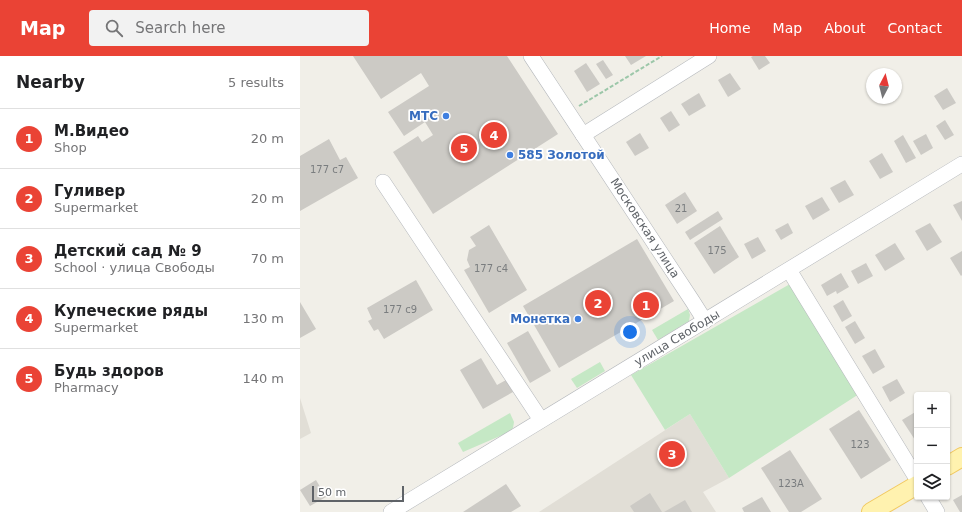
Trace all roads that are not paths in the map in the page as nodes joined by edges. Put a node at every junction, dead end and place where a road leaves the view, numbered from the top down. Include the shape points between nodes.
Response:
1 (532, 56) edge
2 (709, 56) edge
3 (583, 135) junction
4 (962, 164) edge
5 (383, 182) dead end
6 (789, 270) junction
7 (704, 321) junction
8 (541, 420) junction
9 (962, 457) edge
10 (950, 464) edge
11 (914, 474) edge
12 (914, 486) edge
13 (930, 500) edge
14 (401, 509) edge
15 (871, 512) edge
16 (937, 512) edge

1 - 3 street, Московская улица
2 - 3 street
3 - 7 street, Московская улица
4 - 6 street, улица Свободы
5 - 8 street
6 - 7 street, улица Свободы
6 - 11 street
7 - 8 street, улица Свободы
8 - 14 street, улица Свободы
9 - 10 main road
12 - 15 main road
13 - 16 street

